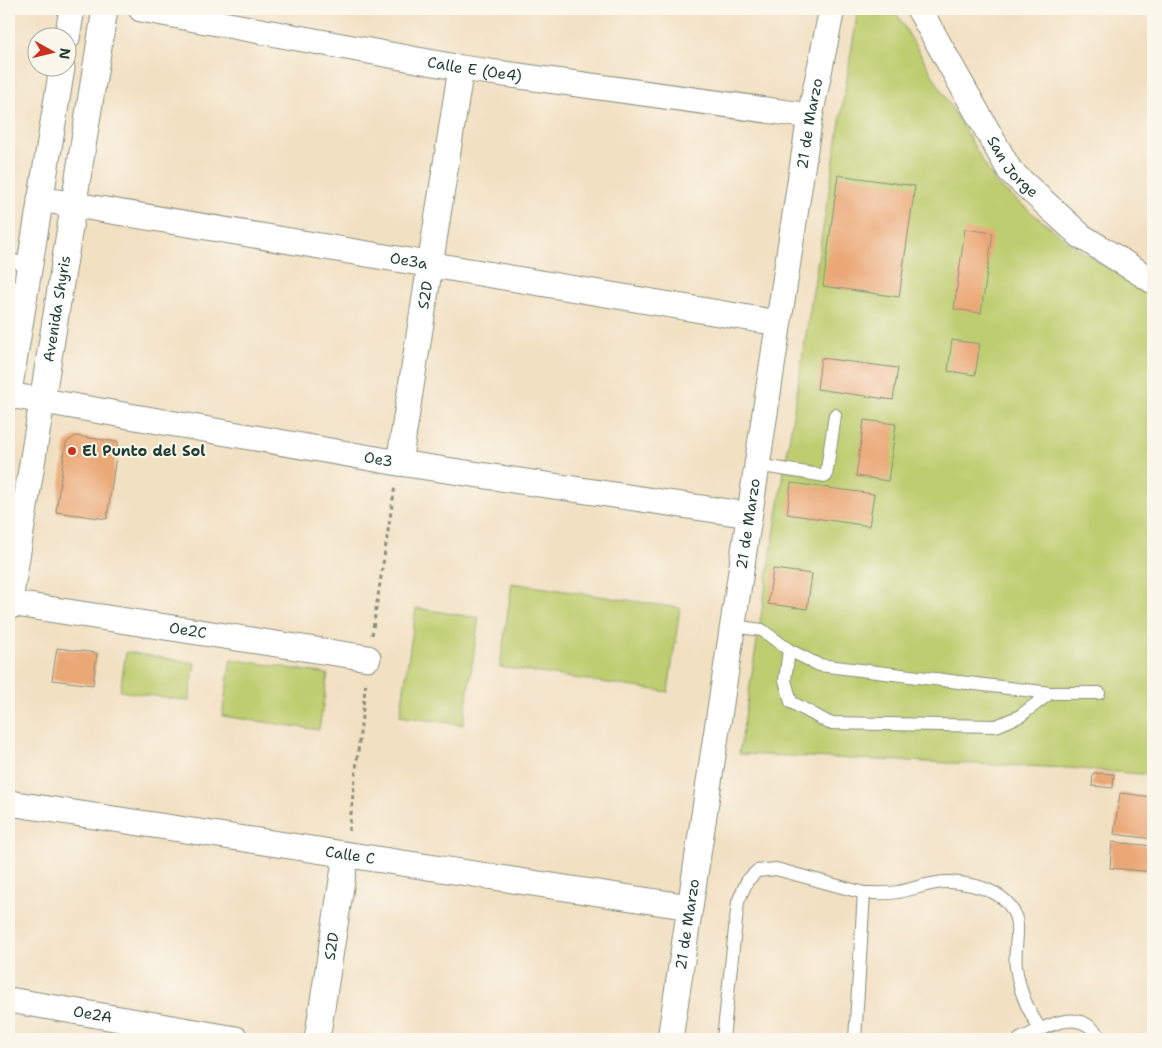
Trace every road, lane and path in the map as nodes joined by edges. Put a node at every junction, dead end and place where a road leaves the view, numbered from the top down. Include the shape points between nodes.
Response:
1 (72, 9) edge
2 (105, 9) edge
3 (141, 9) edge
4 (832, 9) edge
5 (919, 9) edge
6 (69, 28) edge
7 (461, 68) junction
8 (60, 78) edge
9 (810, 116) junction
10 (40, 199) junction
11 (73, 204) junction
12 (19, 263) edge
13 (429, 263) junction
14 (1153, 281) edge
15 (778, 323) junction
16 (9, 394) edge
17 (43, 402) junction
18 (835, 415) dead end
19 (399, 463) junction
20 (757, 465) junction
21 (749, 515) junction
22 (9, 604) edge
23 (732, 626) junction
24 (789, 650) junction
25 (368, 658) dead end
26 (1050, 693) junction
27 (1098, 693) dead end
28 (9, 803) edge
29 (346, 855) junction
30 (864, 893) junction
31 (690, 907) junction
32 (9, 1000) edge
33 (1041, 1030) junction
34 (236, 1039) edge
35 (317, 1039) edge
36 (670, 1039) edge
37 (723, 1039) edge
38 (855, 1039) edge
39 (1020, 1039) edge
40 (1101, 1039) edge

1 - 6 street
2 - 11 street, Avenida Shyris
3 - 7 street, Calle E (Oe4)
4 - 9 street, 21 de Marzo
5 - 14 street, San Jorge via 1010,171 1081,236
7 - 9 street, Calle E (Oe4)
7 - 13 street, S2D
8 - 10 street
9 - 15 street, 21 de Marzo
10 - 11 street, Oe3a
10 - 12 street
11 - 13 street, Oe3a
11 - 17 street, Avenida Shyris
12 - 16 street
13 - 15 street, Oe3a
13 - 19 street, S2D
15 - 20 street, 21 de Marzo
16 - 17 street, Oe3
17 - 19 street, Oe3
17 - 22 street, Avenida Shyris
18 - 20 lane via 826,476
19 - 21 street, Oe3
20 - 21 street, 21 de Marzo
21 - 23 street, 21 de Marzo
22 - 25 street, Oe2C
23 - 24 lane via 762,630
23 - 31 street, 21 de Marzo
24 - 26 lane via 819,665
24 - 26 lane via 785,680 791,702 829,723 996,726 1020,716
26 - 27 lane
28 - 29 street, Calle C
29 - 31 street, Calle C
29 - 35 street, S2D
30 - 33 lane via 896,893 926,884 948,882 976,885 1002,898 1013,908 1017,926 1016,965 1020,992
30 - 37 lane via 776,869 757,871 747,881 738,902
30 - 38 lane
31 - 36 street, 21 de Marzo
32 - 34 street, Oe2A
33 - 39 lane
33 - 40 lane via 1075,1020 1093,1027

